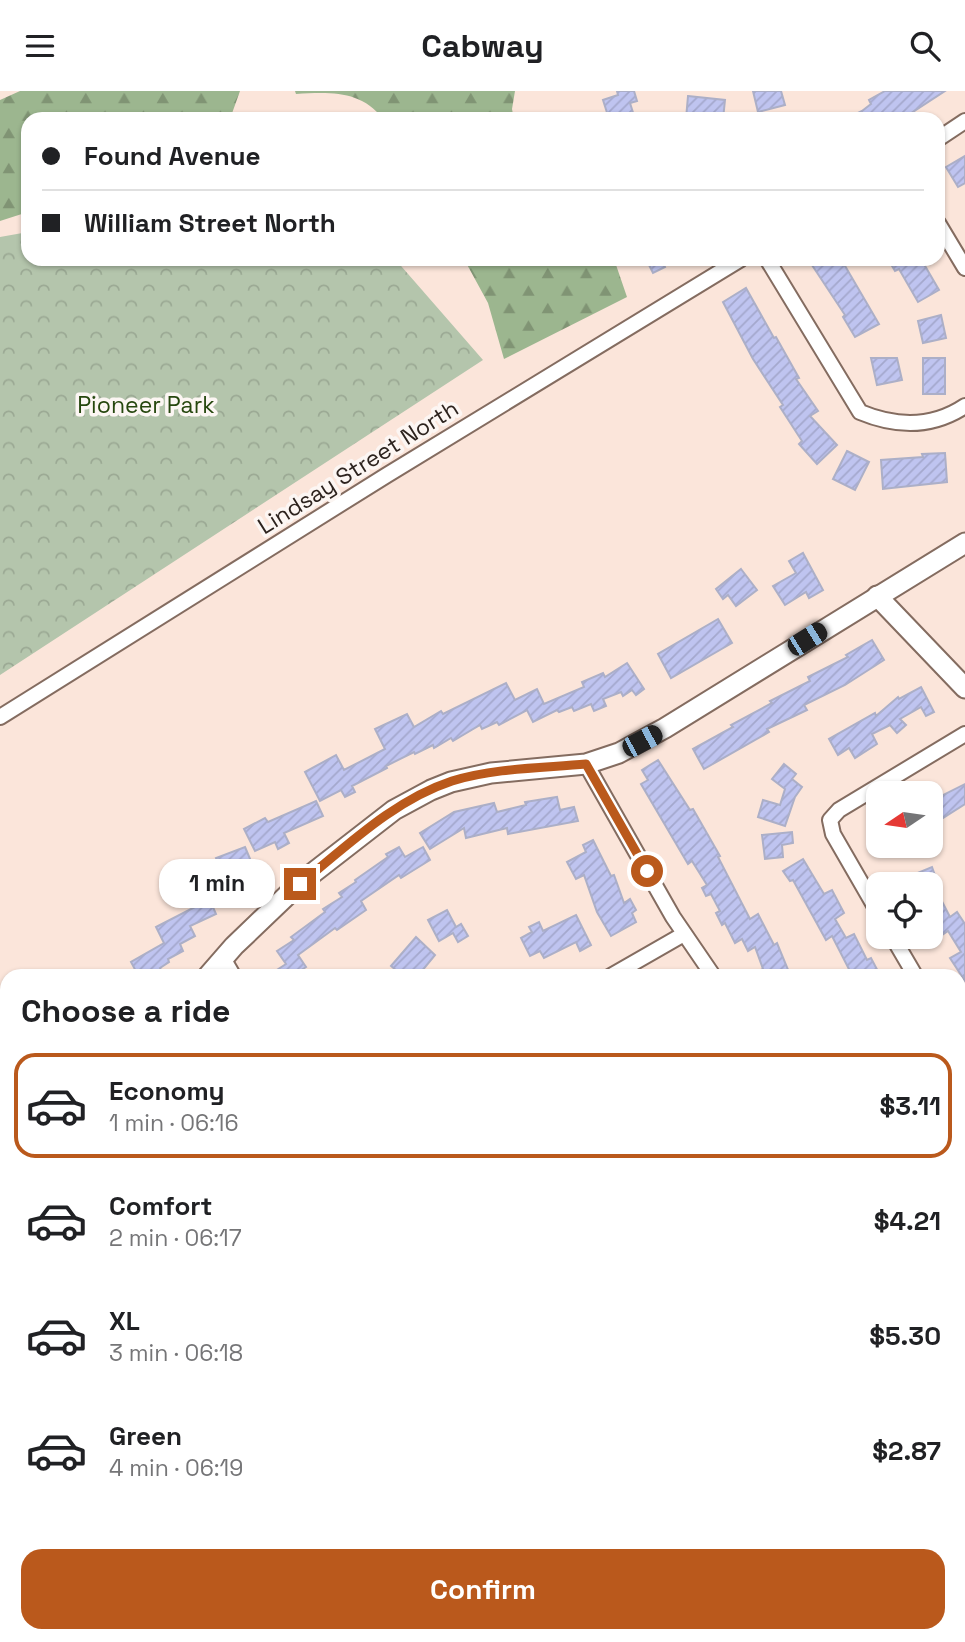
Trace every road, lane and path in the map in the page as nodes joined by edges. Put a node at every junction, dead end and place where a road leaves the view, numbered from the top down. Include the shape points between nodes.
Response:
1 (965, 121) edge
2 (945, 134) edge
3 (945, 235) edge
4 (730, 266) edge
5 (771, 266) edge
6 (965, 268) edge
7 (965, 406) edge
8 (965, 543) edge
9 (877, 596) junction
10 (965, 688) edge
11 (0, 717) edge
12 (965, 734) edge
13 (586, 764) junction
14 (866, 891) edge
15 (684, 934) junction
16 (900, 949) edge
17 (223, 958) junction
18 (214, 969) edge
19 (229, 969) edge
20 (623, 969) edge
21 (709, 969) edge
22 (911, 969) edge

1 - 2 street
3 - 6 street
4 - 11 street, Lindsay Street North
5 - 7 street via 860,412 884,422 917,423 949,417
8 - 9 street
9 - 10 street
9 - 13 street via 664,728 619,753
12 - 14 street via 839,810 830,820 833,834
13 - 15 street
13 - 17 street via 491,773 431,790 394,810 300,884
15 - 20 street
15 - 21 street
16 - 22 street
17 - 18 street
17 - 19 street

